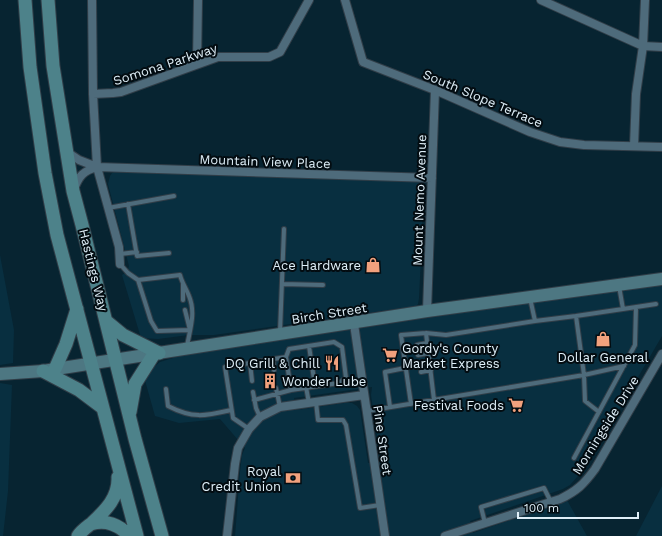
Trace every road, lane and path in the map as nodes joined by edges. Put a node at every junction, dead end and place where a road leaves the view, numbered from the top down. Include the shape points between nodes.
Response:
1 (25, 0) edge
2 (48, 0) edge
3 (92, 0) edge
4 (198, 0) edge
5 (309, 0) edge
6 (344, 0) edge
7 (541, 0) edge
8 (645, 0) edge
9 (644, 46) junction
10 (662, 47) edge
11 (197, 63) junction
12 (436, 90) junction
13 (93, 94) junction
14 (634, 146) junction
15 (662, 147) edge
16 (67, 152) junction
17 (97, 167) junction
18 (432, 178) junction
19 (73, 191) junction
20 (174, 196) dead end
21 (128, 204) junction
22 (108, 208) junction
23 (284, 229) dead end
24 (137, 252) junction
25 (169, 253) dead end
26 (119, 254) junction
27 (120, 264) joint
28 (662, 279) edge
29 (138, 280) junction
30 (183, 284) junction
31 (282, 284) junction
32 (323, 285) dead end
33 (619, 285) junction
34 (530, 297) junction
35 (183, 300) dead end
36 (656, 304) dead end
37 (636, 307) junction
38 (77, 309) junction
39 (623, 309) junction
40 (185, 310) dead end
41 (427, 311) junction
42 (576, 316) junction
43 (106, 321) junction
44 (535, 321) junction
45 (354, 324) junction
46 (190, 330) junction
47 (426, 333) junction
48 (280, 335) junction
49 (427, 343) junction
50 (417, 345) dead end
51 (309, 346) junction
52 (186, 349) junction
53 (157, 353) junction
54 (428, 353) junction
55 (662, 354) edge
56 (418, 355) dead end
57 (286, 357) junction
58 (273, 359) junction
59 (115, 360) junction
60 (430, 362) junction
61 (91, 363) junction
62 (250, 363) junction
63 (420, 364) dead end
64 (624, 366) junction
65 (408, 367) junction
66 (49, 370) junction
67 (274, 370) dead end
68 (431, 370) junction
69 (421, 372) dead end
70 (0, 374) edge
71 (584, 375) junction
72 (252, 381) dead end
73 (315, 386) junction
74 (306, 387) junction
75 (276, 388) dead end
76 (166, 389) dead end
77 (291, 390) junction
78 (253, 392) dead end
79 (277, 394) junction
80 (364, 394) junction
81 (254, 400) junction
82 (434, 400) junction
83 (312, 403) junction
84 (411, 404) junction
85 (280, 407) junction
86 (390, 407) junction
87 (103, 408) junction
88 (232, 410) junction
89 (366, 411) junction
90 (599, 412) junction
91 (260, 417) junction
92 (129, 418) junction
93 (249, 429) junction
94 (574, 458) dead end
95 (118, 466) junction
96 (551, 502) junction
97 (380, 505) junction
98 (485, 523) junction
99 (91, 524) junction
100 (78, 536) edge
101 (129, 536) edge
102 (137, 536) edge
103 (162, 536) edge
104 (227, 536) edge
105 (385, 536) edge
106 (446, 536) edge

1 - 38 main road, Hastings Way via 30,67 45,173 57,235
2 - 16 main road, Hastings Way via 53,66
3 - 13 street
4 - 11 street
5 - 11 street, Somona Parkway via 280,52 269,57 218,57
6 - 12 street, South Slope Terrace via 362,62
7 - 9 street
8 - 9 street
9 - 10 street
9 - 14 street via 636,94
11 - 13 street, Somona Parkway via 121,92
12 - 14 street, South Slope Terrace via 530,132 560,142
12 - 18 street, Mount Nemo Avenue
13 - 17 street
14 - 15 street, South Slope Terrace
16 - 17 street, Mountain View Place via 78,160
16 - 19 main road, Hastings Way
17 - 18 street, Mountain View Place
17 - 19 street, Mountain View Place via 78,177
17 - 22 street
18 - 41 street, Mount Nemo Avenue
19 - 43 main road, Hastings Way
20 - 21 lane
21 - 22 lane
21 - 24 lane
22 - 26 street
23 - 31 lane
24 - 25 lane via 138,256
24 - 26 lane
26 - 27 street
27 - 29 lane
28 - 33 main road, Birch Street
29 - 30 lane via 180,275
29 - 46 lane via 151,321 157,331
30 - 35 lane
30 - 46 lane via 193,307
31 - 32 lane
31 - 48 lane
33 - 34 main road, Birch Street
33 - 39 lane
34 - 41 main road, Birch Street
34 - 44 lane
36 - 37 lane
37 - 39 lane
37 - 64 lane via 635,346
38 - 61 main road, Hastings Way
38 - 66 main road via 66,344
39 - 42 lane
40 - 46 lane
41 - 45 main road, Birch Street
42 - 44 lane
42 - 71 lane
43 - 53 main road via 123,336
43 - 59 main road, Hastings Way
44 - 47 lane via 446,335
45 - 48 main road, Birch Street
45 - 80 street, Pine Street
46 - 52 lane
47 - 49 lane
47 - 65 lane via 401,335
48 - 52 main road, Birch Street
49 - 50 lane
49 - 54 lane
51 - 57 lane via 289,349
51 - 73 lane
51 - 73 lane via 334,342 342,347 346,378 339,383
52 - 53 main road, Birch Street
53 - 59 main road, Birch Street
53 - 92 main road via 135,384
54 - 56 lane
54 - 60 lane
55 - 96 street, Morningside Drive via 595,469 583,485 572,494
57 - 58 lane
57 - 77 lane
58 - 62 lane
58 - 67 lane
59 - 61 main road, Birch Street
59 - 92 main road, Hastings Way
60 - 63 lane
60 - 68 lane
61 - 66 main road, Birch Street
61 - 87 main road, Hastings Way
62 - 72 lane
62 - 88 lane via 225,367
64 - 71 lane
64 - 90 lane
65 - 84 lane
65 - 86 lane via 385,372
66 - 70 main road, Birch Street
66 - 87 main road
68 - 69 lane
68 - 82 lane
71 - 82 lane
71 - 90 lane via 585,401
73 - 74 lane
74 - 77 lane
74 - 83 lane
75 - 79 lane
76 - 88 lane via 168,406 184,413 205,416
77 - 79 lane
78 - 81 lane
79 - 81 lane
79 - 85 lane
80 - 83 street
80 - 89 street, Pine Street
81 - 91 lane
82 - 84 lane
83 - 85 street
83 - 97 lane via 318,420 343,420 346,425 360,508
84 - 86 lane
85 - 91 street
86 - 89 lane
87 - 95 main road, Hastings Way
88 - 93 lane via 233,418
89 - 97 street, Pine Street
90 - 94 lane
91 - 93 street
92 - 103 main road, Hastings Way
93 - 104 street via 238,448
95 - 99 main road via 115,494 105,512
95 - 102 main road, Hastings Way
96 - 98 street, Morningside Drive
96 - 98 lane via 544,488 481,507
97 - 105 street, Pine Street
98 - 106 street, Morningside Drive
99 - 100 main road
99 - 101 main road via 98,521 107,523 125,531

